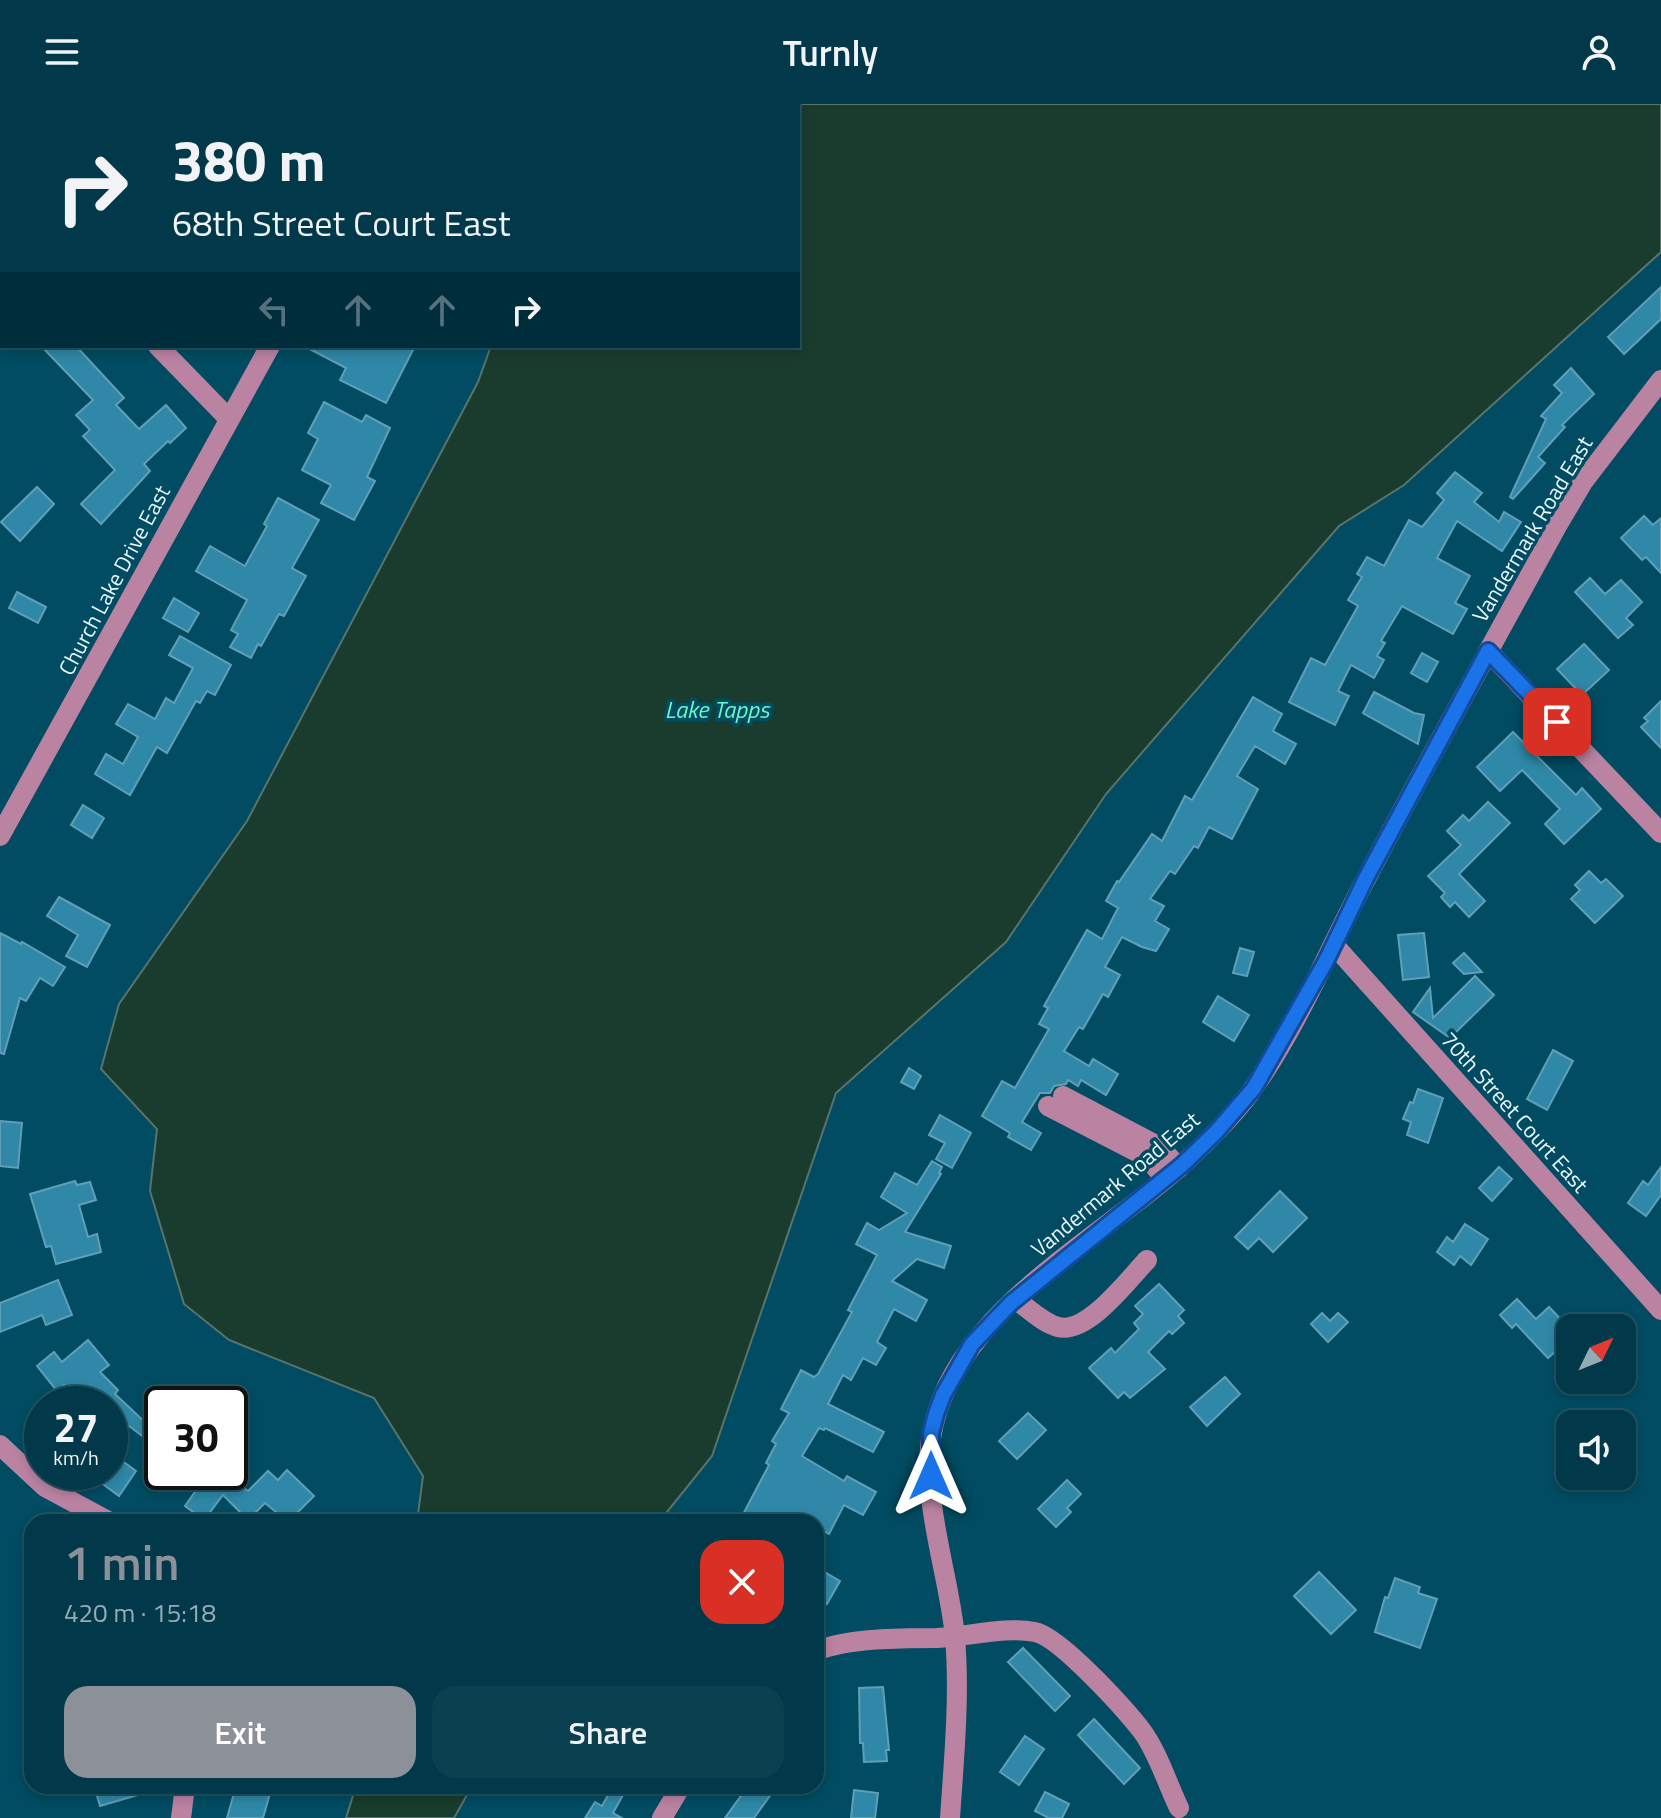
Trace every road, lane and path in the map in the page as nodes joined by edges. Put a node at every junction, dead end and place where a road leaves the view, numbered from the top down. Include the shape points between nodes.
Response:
1 (160, 348) edge
2 (269, 348) edge
3 (1661, 380) edge
4 (228, 418) junction
5 (1488, 651) junction
6 (1661, 833) edge
7 (0, 836) edge
8 (1334, 945) junction
9 (1056, 1101) dead end
10 (1172, 1173) junction
11 (1147, 1260) dead end
12 (1015, 1299) junction
13 (1661, 1310) edge
14 (0, 1445) edge
15 (95, 1514) edge
16 (955, 1637) junction
17 (824, 1649) edge
18 (184, 1794) edge
19 (676, 1794) edge
20 (1179, 1808) dead end
21 (956, 1816) edge
22 (181, 1818) edge
23 (662, 1818) edge

1 - 4 street
2 - 4 street, Church Lake Drive East
3 - 5 street, Vandermark Road East via 1583,482
4 - 7 street, Church Lake Drive East
5 - 6 street
5 - 8 street, Vandermark Road East
8 - 10 street, Vandermark Road East via 1254,1088
8 - 13 street, 70th Street Court East
9 - 10 street via 1160,1147
10 - 12 street, Vandermark Road East
11 - 12 street via 1093,1316 1068,1328 1054,1326
12 - 16 street, Vandermark Road East via 972,1344 943,1395 931,1433 932,1493
14 - 15 street via 45,1487
16 - 17 street
16 - 20 street via 1038,1632 1068,1650 1143,1732
16 - 21 street, Vandermark Road East
18 - 22 street
19 - 23 street

